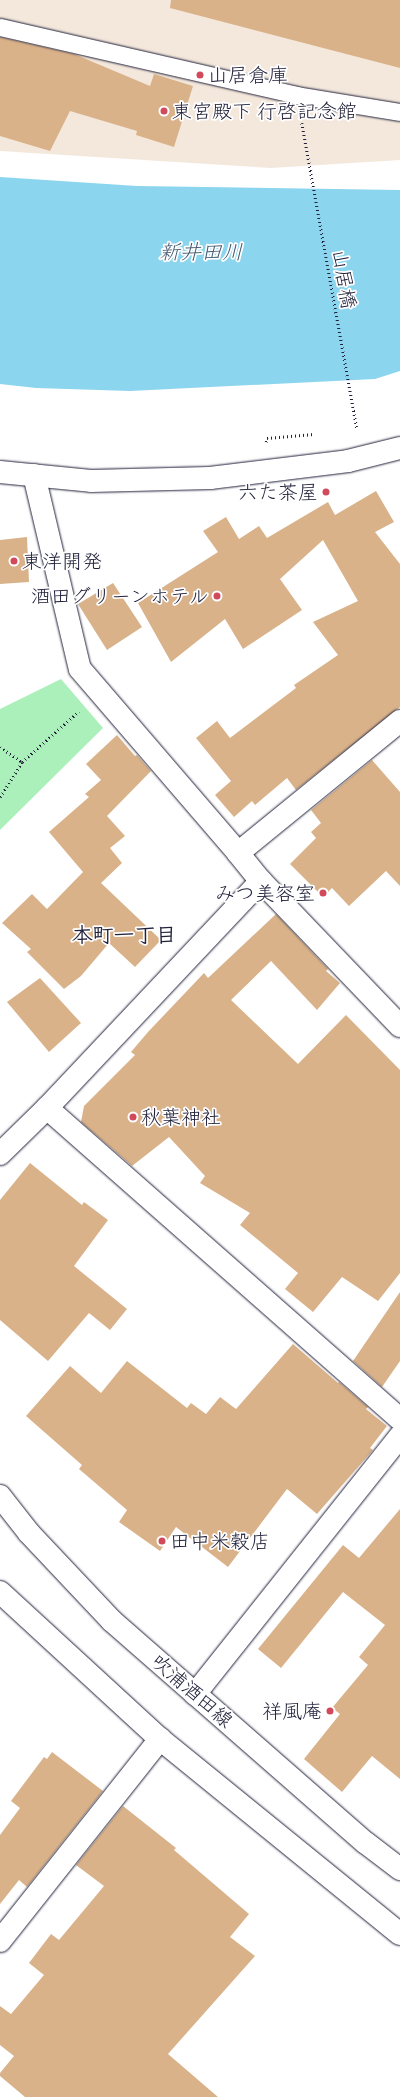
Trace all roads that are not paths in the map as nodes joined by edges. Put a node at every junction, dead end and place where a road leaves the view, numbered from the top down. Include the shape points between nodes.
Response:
1 (0, 27) edge
2 (400, 112) edge
3 (400, 448) edge
4 (0, 472) edge
5 (34, 475) junction
6 (400, 721) edge
7 (238, 853) junction
8 (261, 881) junction
9 (400, 1026) edge
10 (47, 1108) junction
11 (0, 1154) edge
12 (397, 1412) edge
13 (400, 1436) edge
14 (0, 1496) edge
15 (0, 1592) edge
16 (195, 1694) junction
17 (160, 1739) junction
18 (400, 1869) edge
19 (400, 1934) edge
20 (0, 1941) edge

1 - 2 lane via 296,95
3 - 5 street via 348,460 210,478 91,481
4 - 5 street
5 - 7 street via 80,669
6 - 7 street
7 - 8 street
8 - 9 street
8 - 10 street
10 - 11 street
10 - 12 street
13 - 16 street
14 - 16 street, 吹浦酒田線 via 29,1533 112,1621
15 - 17 street
16 - 18 street, 吹浦酒田線 via 366,1843
17 - 19 street
17 - 20 street

